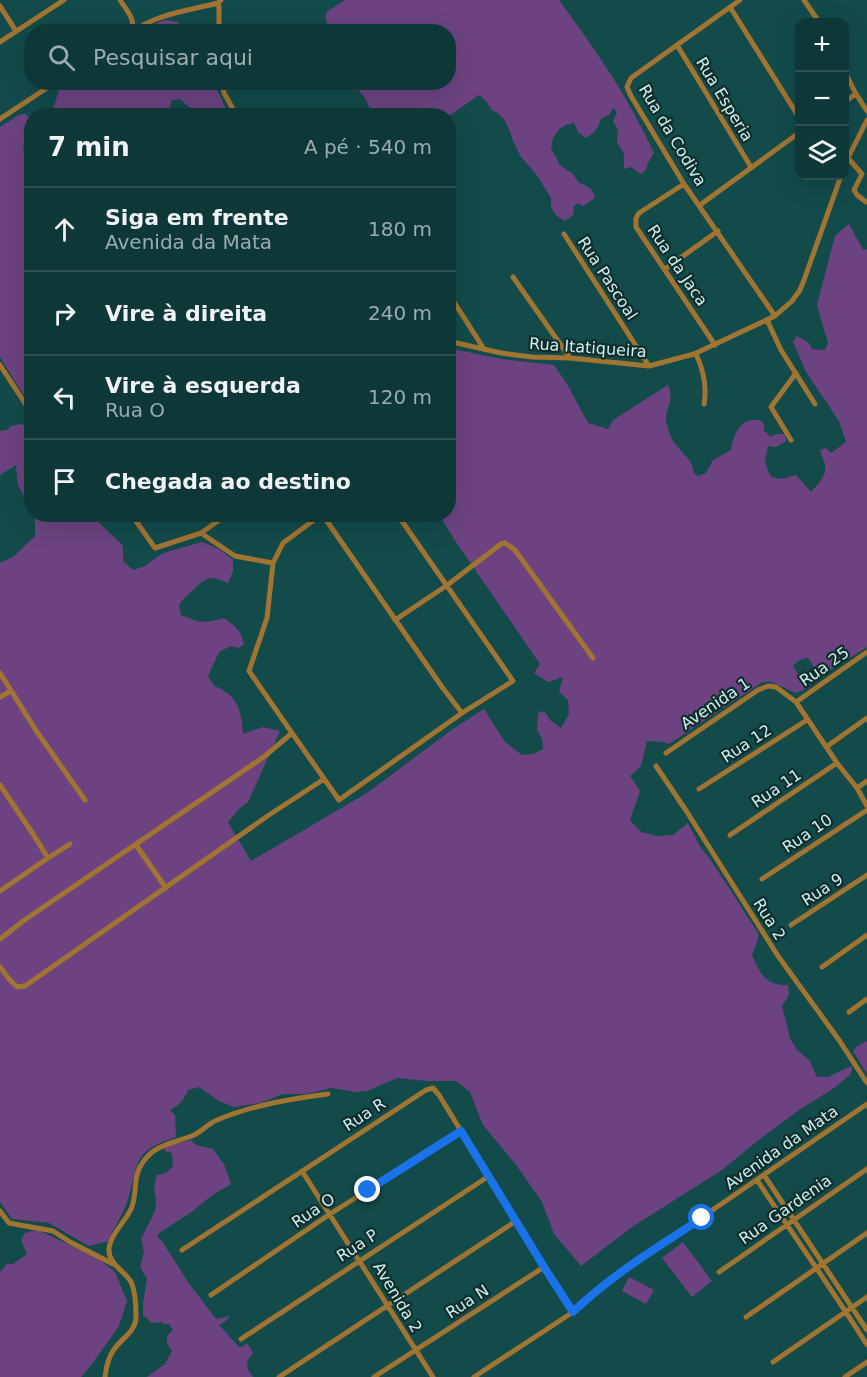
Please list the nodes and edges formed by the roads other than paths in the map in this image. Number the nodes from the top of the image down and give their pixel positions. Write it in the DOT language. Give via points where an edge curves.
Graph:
graph roads {
  1 [pos="64,0"];
  2 [pos="120,0"];
  3 [pos="740,0"];
  4 [pos="804,0"];
  5 [pos="220,2"];
  6 [pos="0,6"];
  7 [pos="730,7"];
  8 [pos="816,18"];
  9 [pos="132,19"];
  10 [pos="27,24"];
  11 [pos="134,24"];
  12 [pos="140,24"];
  13 [pos="144,24"];
  14 [pos="219,24"];
  15 [pos="24,26"];
  16 [pos="16,31"];
  17 [pos="0,42"];
  18 [pos="677,45"];
  19 [pos="845,72"];
  20 [pos="44,90"];
  21 [pos="223,90"];
  22 [pos="856,94"];
  23 [pos="849,99"];
  24 [pos="232,108"];
  25 [pos="795,111"];
  26 [pos="867,111"];
  27 [pos="0,119"];
  28 [pos="867,120"];
  29 [pos="795,136"];
  30 [pos="849,156"];
  31 [pos="849,159"];
  32 [pos="751,167"];
  33 [pos="865,174"];
  34 [pos="840,180"];
  35 [pos="684,183"];
  36 [pos="866,202"];
  37 [pos="700,205"];
  38 [pos="718,231"];
  39 [pos="564,234"];
  40 [pos="665,269"];
  41 [pos="513,276"];
  42 [pos="456,307"];
  43 [pos="775,316"];
  44 [pos="767,320"];
  45 [pos="456,343"];
  46 [pos="715,345"];
  47 [pos="484,349"];
  48 [pos="696,354"];
  49 [pos="570,358"];
  50 [pos="0,365"];
  51 [pos="649,366"];
  52 [pos="796,373"];
  53 [pos="24,402"];
  54 [pos="704,404"];
  55 [pos="815,404"];
  56 [pos="791,440"];
  57 [pos="137,522"];
  58 [pos="217,522"];
  59 [pos="311,522"];
  60 [pos="328,522"];
  61 [pos="403,522"];
  62 [pos="201,533"];
  63 [pos="273,563"];
  64 [pos="446,585"];
  65 [pos="395,620"];
  66 [pos="867,652"];
  67 [pos="593,658"];
  68 [pos="0,673"];
  69 [pos="11,691"];
  70 [pos="0,697"];
  71 [pos="796,702"];
  72 [pos="462,713"];
  73 [pos="867,718"];
  74 [pos="807,720"];
  75 [pos="292,733"];
  76 [pos="826,747"];
  77 [pos="666,753"];
  78 [pos="837,763"];
  79 [pos="656,766"];
  80 [pos="324,779"];
  81 [pos="867,781"];
  82 [pos="0,785"];
  83 [pos="857,788"];
  84 [pos="699,789"];
  85 [pos="85,800"];
  86 [pos="867,808"];
  87 [pos="730,835"];
  88 [pos="70,844"];
  89 [pos="136,845"];
  90 [pos="48,858"];
  91 [pos="867,875"];
  92 [pos="762,879"];
  93 [pos="166,888"];
  94 [pos="0,891"];
  95 [pos="791,925"];
  96 [pos="867,935"];
  97 [pos="0,939"];
  98 [pos="0,966"];
  99 [pos="822,967"];
  100 [pos="867,999"];
  101 [pos="849,1012"];
  102 [pos="867,1083"];
  103 [pos="328,1094"];
  104 [pos="867,1104"];
  105 [pos="461,1131"];
  106 [pos="867,1169"];
  107 [pos="302,1171"];
  108 [pos="764,1175"];
  109 [pos="489,1176"];
  110 [pos="757,1180"];
  111 [pos="0,1211"];
  112 [pos="330,1214"];
  113 [pos="794,1219"];
  114 [pos="516,1221"];
  115 [pos="786,1224"];
  116 [pos="867,1233"];
  117 [pos="182,1250"];
  118 [pos="360,1260"];
  119 [pos="823,1263"];
  120 [pos="115,1264"];
  121 [pos="544,1267"];
  122 [pos="817,1268"];
  123 [pos="719,1272"];
  124 [pos="211,1295"];
  125 [pos="867,1297"];
  126 [pos="387,1306"];
  127 [pos="853,1307"];
  128 [pos="573,1312"];
  129 [pos="846,1312"];
  130 [pos="746,1317"];
  131 [pos="867,1330"];
  132 [pos="241,1339"];
  133 [pos="867,1345"];
  134 [pos="415,1350"];
  135 [pos="773,1362"];
  136 [pos="867,1362"];
  137 [pos="105,1377"];
  138 [pos="279,1377"];
  139 [pos="374,1377"];
  140 [pos="433,1377"];
  141 [pos="474,1377"];
  142 [pos="845,1377"];
  1 -- 10 [label="street"];
  2 -- 9 [label="street"];
  3 -- 7 [label="street, Rua da Codiva"];
  4 -- 8 [label="street"];
  5 -- 13 [label="street"];
  5 -- 14 [label="street"];
  6 -- 16 [label="street"];
  7 -- 18 [label="street, Rua da Codiva"];
  7 -- 25 [label="street"];
  9 -- 11 [label="street"];
  9 -- 12 [label="street"];
  15 -- 16 [label="street"];
  16 -- 17 [label="street"];
  18 -- 32 [label="street, Rua Esperia"];
  18 -- 35 [label="street, Rua da Codiva" via="631,78 627,87"];
  19 -- 22 [label="street"];
  20 -- 27 [label="street"];
  21 -- 24 [label="street"];
  22 -- 23 [label="street"];
  22 -- 26 [label="street"];
  28 -- 30 [label="street"];
  29 -- 32 [label="street"];
  31 -- 33 [label="street"];
  32 -- 37 [label="street"];
  33 -- 36 [label="street" via="854,190"];
  34 -- 43 [label="street, Rua Itatiqueira" via="800,290"];
  35 -- 37 [label="street, Rua da Codiva"];
  35 -- 40 [label="street, Rua da Jaca" via="636,218 636,227"];
  37 -- 38 [label="street, Rua da Codiva"];
  38 -- 40 [label="street"];
  38 -- 43 [label="street, Rua da Codiva"];
  39 -- 51 [label="street, Rua Pascoal"];
  40 -- 46 [label="street, Rua da Jaca"];
  41 -- 49 [label="street"];
  42 -- 47 [label="street"];
  43 -- 44 [label="street, Rua Itatiqueira"];
  44 -- 46 [label="street, Rua Itatiqueira"];
  44 -- 52 [label="street"];
  45 -- 47 [label="street, Rua Itatiqueira"];
  46 -- 48 [label="street, Rua Itatiqueira"];
  47 -- 49 [label="street, Rua Itatiqueira"];
  48 -- 51 [label="street, Rua Itatiqueira"];
  48 -- 54 [label="street" via="704,380"];
  49 -- 51 [label="street, Rua Itatiqueira"];
  50 -- 53 [label="street"];
  52 -- 55 [label="street"];
  52 -- 56 [label="street" via="771,407"];
  57 -- 62 [label="street" via="155,548"];
  58 -- 62 [label="street"];
  59 -- 63 [label="street" via="283,543"];
  60 -- 65 [label="street"];
  61 -- 64 [label="street"];
  62 -- 63 [label="street" via="235,556"];
  63 -- 75 [label="street" via="267,618 249,671"];
  64 -- 65 [label="street"];
  64 -- 67 [label="street" via="505,543 520,557"];
  64 -- 72 [label="street" via="513,681"];
  65 -- 72 [label="street"];
  66 -- 71 [label="street, Rua 25"];
  68 -- 69 [label="street"];
  69 -- 70 [label="street"];
  69 -- 85 [label="street"];
  71 -- 74 [label="street, Avenida 1"];
  71 -- 77 [label="street, Avenida 1" via="776,687 768,686"];
  72 -- 80 [label="street" via="339,800"];
  73 -- 76 [label="street"];
  74 -- 76 [label="street, Avenida 1"];
  74 -- 84 [label="street, Rua 12"];
  75 -- 80 [label="street"];
  75 -- 89 [label="street"];
  76 -- 78 [label="street, Avenida 1"];
  78 -- 83 [label="street, Avenida 1"];
  78 -- 87 [label="street, Rua 11"];
  79 -- 102 [label="street, Rua 2" via="778,957"];
  80 -- 93 [label="street"];
  81 -- 83 [label="street"];
  82 -- 90 [label="street"];
  83 -- 86 [label="street, Avenida 1"];
  86 -- 92 [label="street, Rua 10"];
  88 -- 90 [label="street"];
  89 -- 93 [label="street"];
  89 -- 97 [label="street"];
  90 -- 94 [label="street"];
  91 -- 95 [label="street, Rua 9"];
  93 -- 98 [label="street" via="25,986 17,987"];
  96 -- 99 [label="street"];
  100 -- 101 [label="street"];
  103 -- 120 [label="street" via="245,1110 156,1148 138,1170 133,1205 111,1242 110,1256"];
  104 -- 108 [label="street, Avenida da Mata"];
  105 -- 107 [label="street, Rua R" via="433,1088"];
  105 -- 109 [label="street"];
  105 -- 112 [label="street, Rua O"];
  106 -- 113 [label="street, Rua Gardenia"];
  107 -- 112 [label="street, Avenida 2"];
  107 -- 117 [label="street"];
  108 -- 110 [label="street, Avenida da Mata"];
  108 -- 113 [label="street"];
  109 -- 114 [label="street"];
  109 -- 118 [label="street, Rua P"];
  110 -- 115 [label="street"];
  110 -- 128 [label="street, Avenida da Mata" via="609,1281"];
  111 -- 120 [label="street" via="9,1223 52,1231"];
  112 -- 118 [label="street, Avenida 2"];
  112 -- 124 [label="street, Rua O"];
  113 -- 115 [label="street, Rua Gardenia"];
  113 -- 119 [label="street"];
  114 -- 121 [label="street"];
  114 -- 126 [label="street"];
  115 -- 122 [label="street"];
  115 -- 123 [label="street, Rua Gardenia"];
  116 -- 119 [label="street"];
  118 -- 126 [label="street, Avenida 2"];
  118 -- 132 [label="street, Rua P"];
  119 -- 122 [label="street"];
  119 -- 127 [label="street"];
  120 -- 137 [label="street" via="132,1284 136,1319 132,1330 111,1354"];
  121 -- 128 [label="street"];
  121 -- 134 [label="street, Rua N"];
  122 -- 129 [label="street"];
  122 -- 130 [label="street"];
  125 -- 127 [label="street"];
  126 -- 134 [label="street, Avenida 2"];
  126 -- 138 [label="street"];
  127 -- 129 [label="street"];
  127 -- 131 [label="street"];
  128 -- 141 [label="street, Avenida da Mata"];
  129 -- 133 [label="street"];
  129 -- 135 [label="street"];
  134 -- 139 [label="street, Rua N"];
  134 -- 140 [label="street, Avenida 2"];
  136 -- 142 [label="street"];
}
